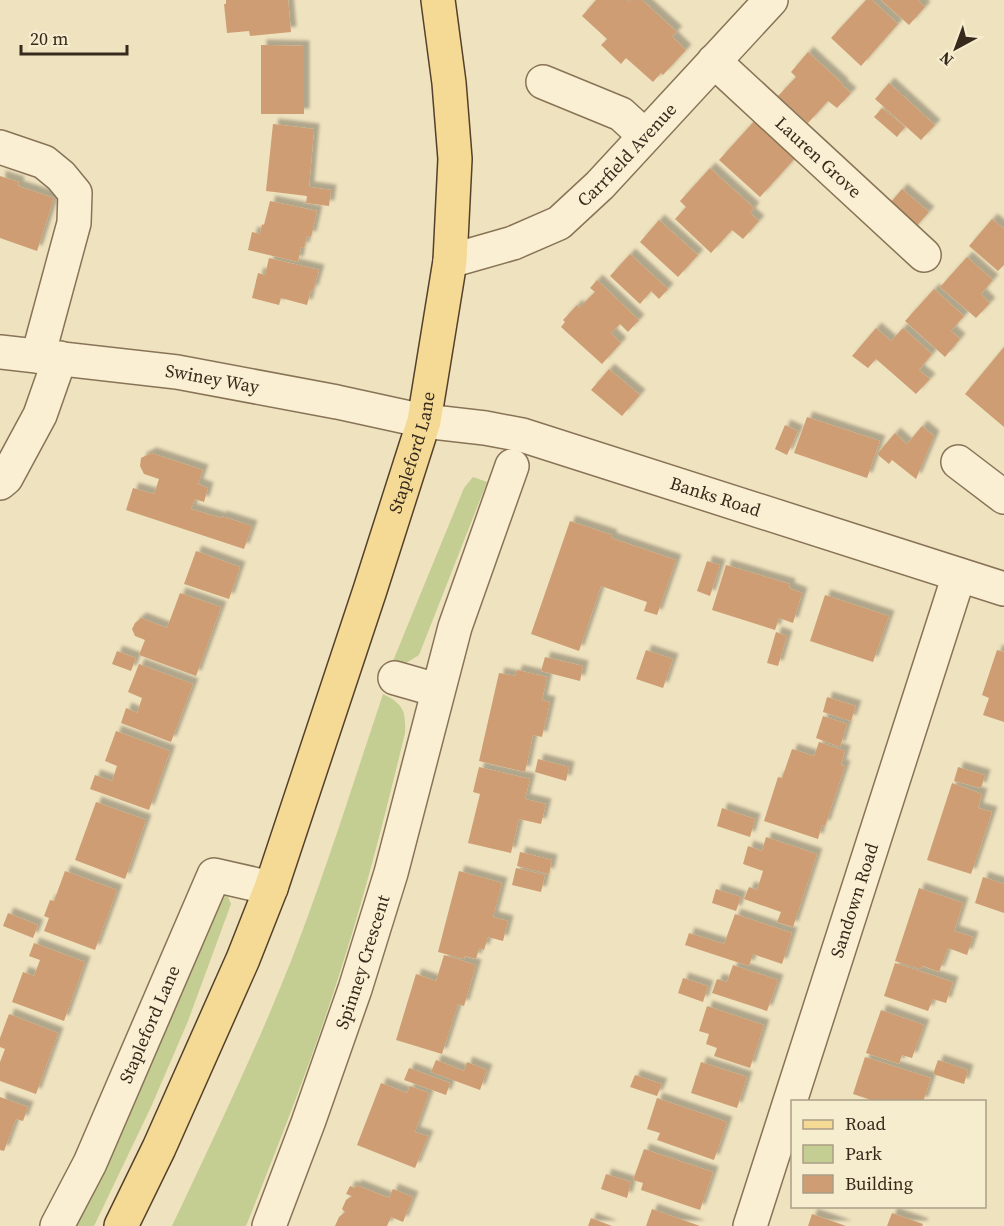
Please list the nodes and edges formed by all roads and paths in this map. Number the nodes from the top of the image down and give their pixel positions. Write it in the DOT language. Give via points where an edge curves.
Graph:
graph roads {
  1 [pos="438,0"];
  2 [pos="771,0"];
  3 [pos="714,61"];
  4 [pos="543,82"];
  5 [pos="645,136"];
  6 [pos="0,147"];
  7 [pos="924,255"];
  8 [pos="450,261"];
  9 [pos="0,352"];
  10 [pos="49,357"];
  11 [pos="424,421"];
  12 [pos="958,462"];
  13 [pos="512,466"];
  14 [pos="0,483"];
  15 [pos="1004,497"];
  16 [pos="959,575"];
  17 [pos="1004,589"];
  18 [pos="395,678"];
  19 [pos="437,690"];
  20 [pos="271,888"];
  21 [pos="57,1226"];
  22 [pos="121,1226"];
  23 [pos="269,1226"];
  24 [pos="750,1226"];
  1 -- 8 [label="main road, Stapleford Lane" via="455,159"];
  2 -- 3 [label="street, Carrfield Avenue"];
  3 -- 5 [label="street, Carrfield Avenue"];
  3 -- 7 [label="street, Lauren Grove"];
  4 -- 5 [label="street" via="621,114"];
  5 -- 8 [label="street, Carrfield Avenue" via="560,223 513,243"];
  6 -- 10 [label="street" via="44,162 75,193 74,223"];
  8 -- 11 [label="main road, Stapleford Lane"];
  9 -- 10 [label="street, Swiney Way"];
  10 -- 11 [label="street, Swiney Way" via="177,372"];
  10 -- 14 [label="street" via="40,414"];
  11 -- 16 [label="street, Banks Road" via="522,435"];
  11 -- 20 [label="main road, Stapleford Lane"];
  12 -- 15 [label="street"];
  13 -- 19 [label="street, Spinney Crescent" via="454,627"];
  16 -- 17 [label="street, Banks Road"];
  16 -- 24 [label="street, Sandown Road"];
  18 -- 19 [label="street"];
  19 -- 23 [label="street, Spinney Crescent" via="391,873 355,989"];
  20 -- 21 [label="street, Stapleford Lane" via="214,876 90,1163"];
  20 -- 22 [label="main road, Stapleford Lane" via="243,959"];
}
